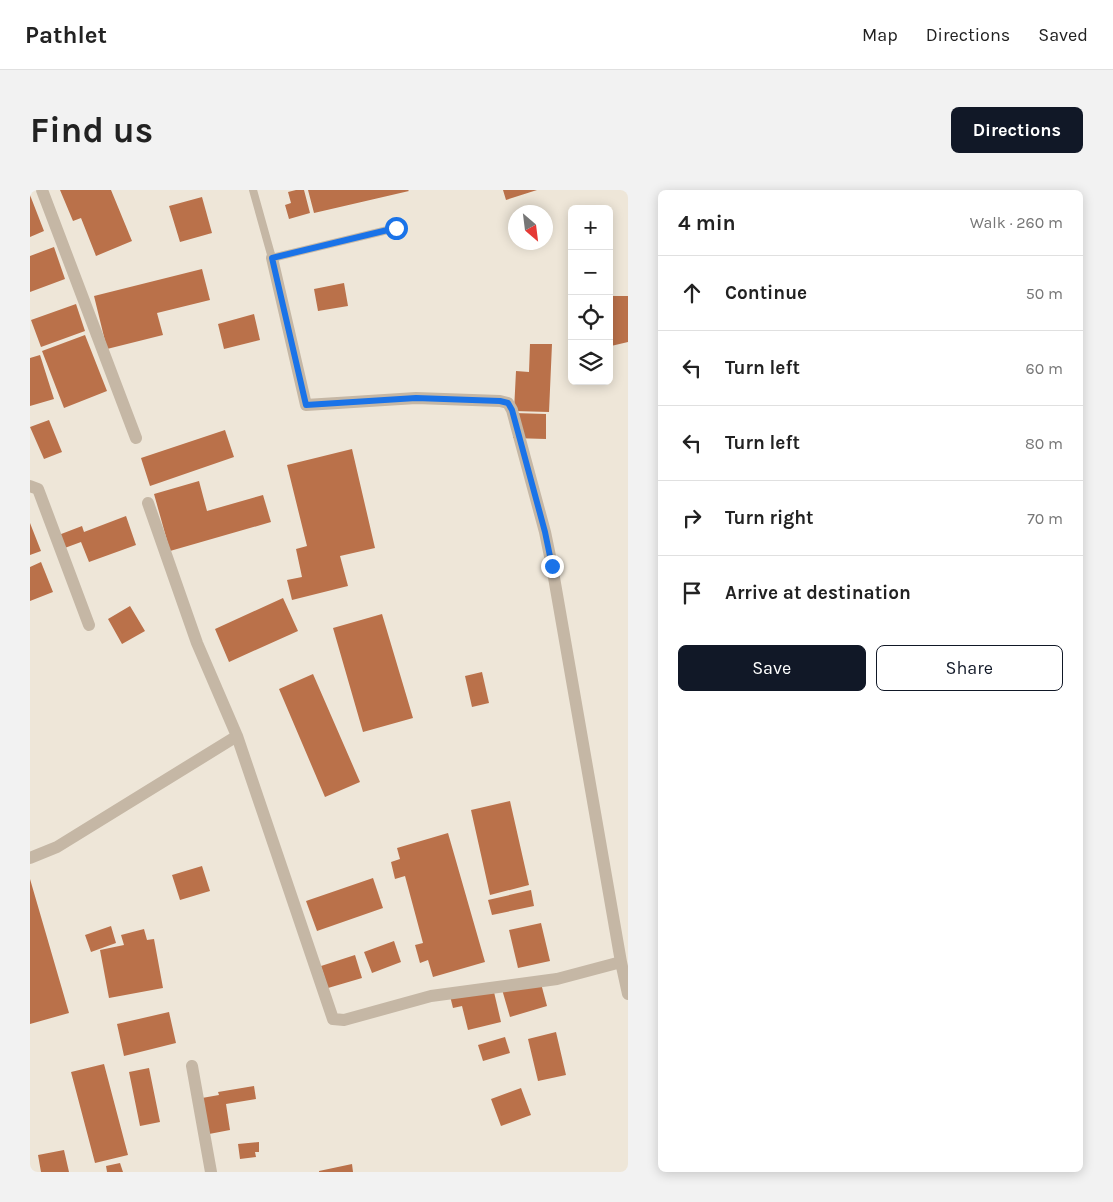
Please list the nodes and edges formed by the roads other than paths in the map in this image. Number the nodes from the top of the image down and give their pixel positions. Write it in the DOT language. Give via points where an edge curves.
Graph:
graph roads {
  1 [pos="42,190"];
  2 [pos="253,190"];
  3 [pos="396,228"];
  4 [pos="272,258"];
  5 [pos="136,438"];
  6 [pos="30,486"];
  7 [pos="148,503"];
  8 [pos="89,625"];
  9 [pos="237,736"];
  10 [pos="30,858"];
  11 [pos="621,962"];
  12 [pos="628,994"];
  13 [pos="192,1066"];
  14 [pos="211,1172"];
  1 -- 5 [label="street"];
  2 -- 4 [label="lane"];
  3 -- 4 [label="lane"];
  4 -- 11 [label="street" via="306,405 416,398 500,401 508,403 512,410 545,532"];
  6 -- 8 [label="street" via="38,489"];
  7 -- 9 [label="street" via="197,643"];
  9 -- 10 [label="street" via="57,847"];
  9 -- 11 [label="street" via="333,1019 344,1020 431,996 557,979"];
  11 -- 12 [label="street"];
  13 -- 14 [label="street"];
}
